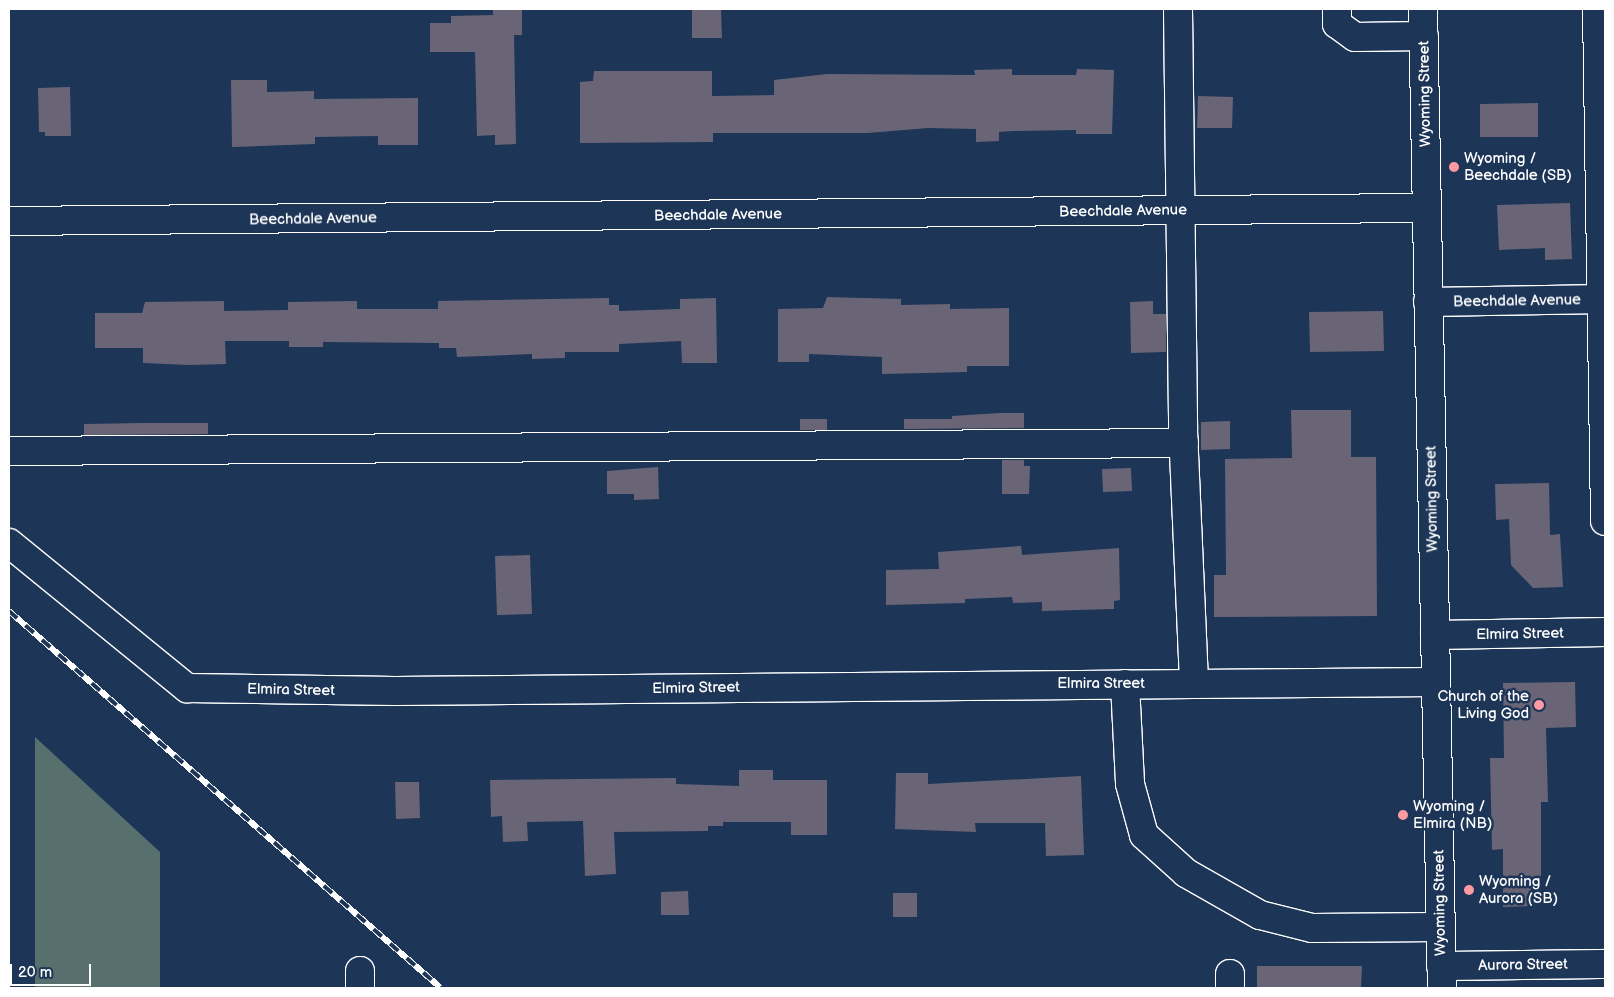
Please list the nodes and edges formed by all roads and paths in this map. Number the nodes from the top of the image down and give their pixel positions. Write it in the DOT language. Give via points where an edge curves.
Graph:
graph roads {
  1 [pos="1178,9"];
  2 [pos="1337,9"];
  3 [pos="1423,9"];
  4 [pos="1597,9"];
  5 [pos="1424,36"];
  6 [pos="1427,208"];
  7 [pos="1183,210"];
  8 [pos="9,222"];
  9 [pos="1603,299"];
  10 [pos="1428,302"];
  11 [pos="1184,442"];
  12 [pos="9,451"];
  13 [pos="1605,521"];
  14 [pos="9,543"];
  15 [pos="1605,632"];
  16 [pos="1435,636"];
  17 [pos="1436,682"];
  18 [pos="1125,684"];
  19 [pos="1194,684"];
  20 [pos="1440,927"];
  21 [pos="1605,964"];
  22 [pos="1441,977"];
  1 -- 7 [label="street"];
  2 -- 5 [label="street" via="1338,24 1355,37"];
  3 -- 5 [label="street, Wyoming Street"];
  4 -- 9 [label="street"];
  5 -- 6 [label="street, Wyoming Street"];
  6 -- 7 [label="street, Beechdale Avenue"];
  6 -- 10 [label="street, Wyoming Street"];
  7 -- 8 [label="street, Beechdale Avenue"];
  7 -- 11 [label="street"];
  9 -- 10 [label="street, Beechdale Avenue"];
  9 -- 13 [label="street"];
  10 -- 16 [label="street, Wyoming Street"];
  11 -- 12 [label="street"];
  11 -- 19 [label="street"];
  14 -- 18 [label="street, Elmira Street" via="186,688 395,691"];
  15 -- 16 [label="street, Elmira Street"];
  16 -- 17 [label="street, Wyoming Street"];
  17 -- 19 [label="street, Elmira Street"];
  17 -- 20 [label="street, Wyoming Street"];
  18 -- 19 [label="street, Elmira Street"];
  18 -- 20 [label="street" via="1130,784 1144,835 1186,873 1260,915 1312,928"];
  20 -- 22 [label="street, Wyoming Street"];
  21 -- 22 [label="street, Aurora Street"];
}
